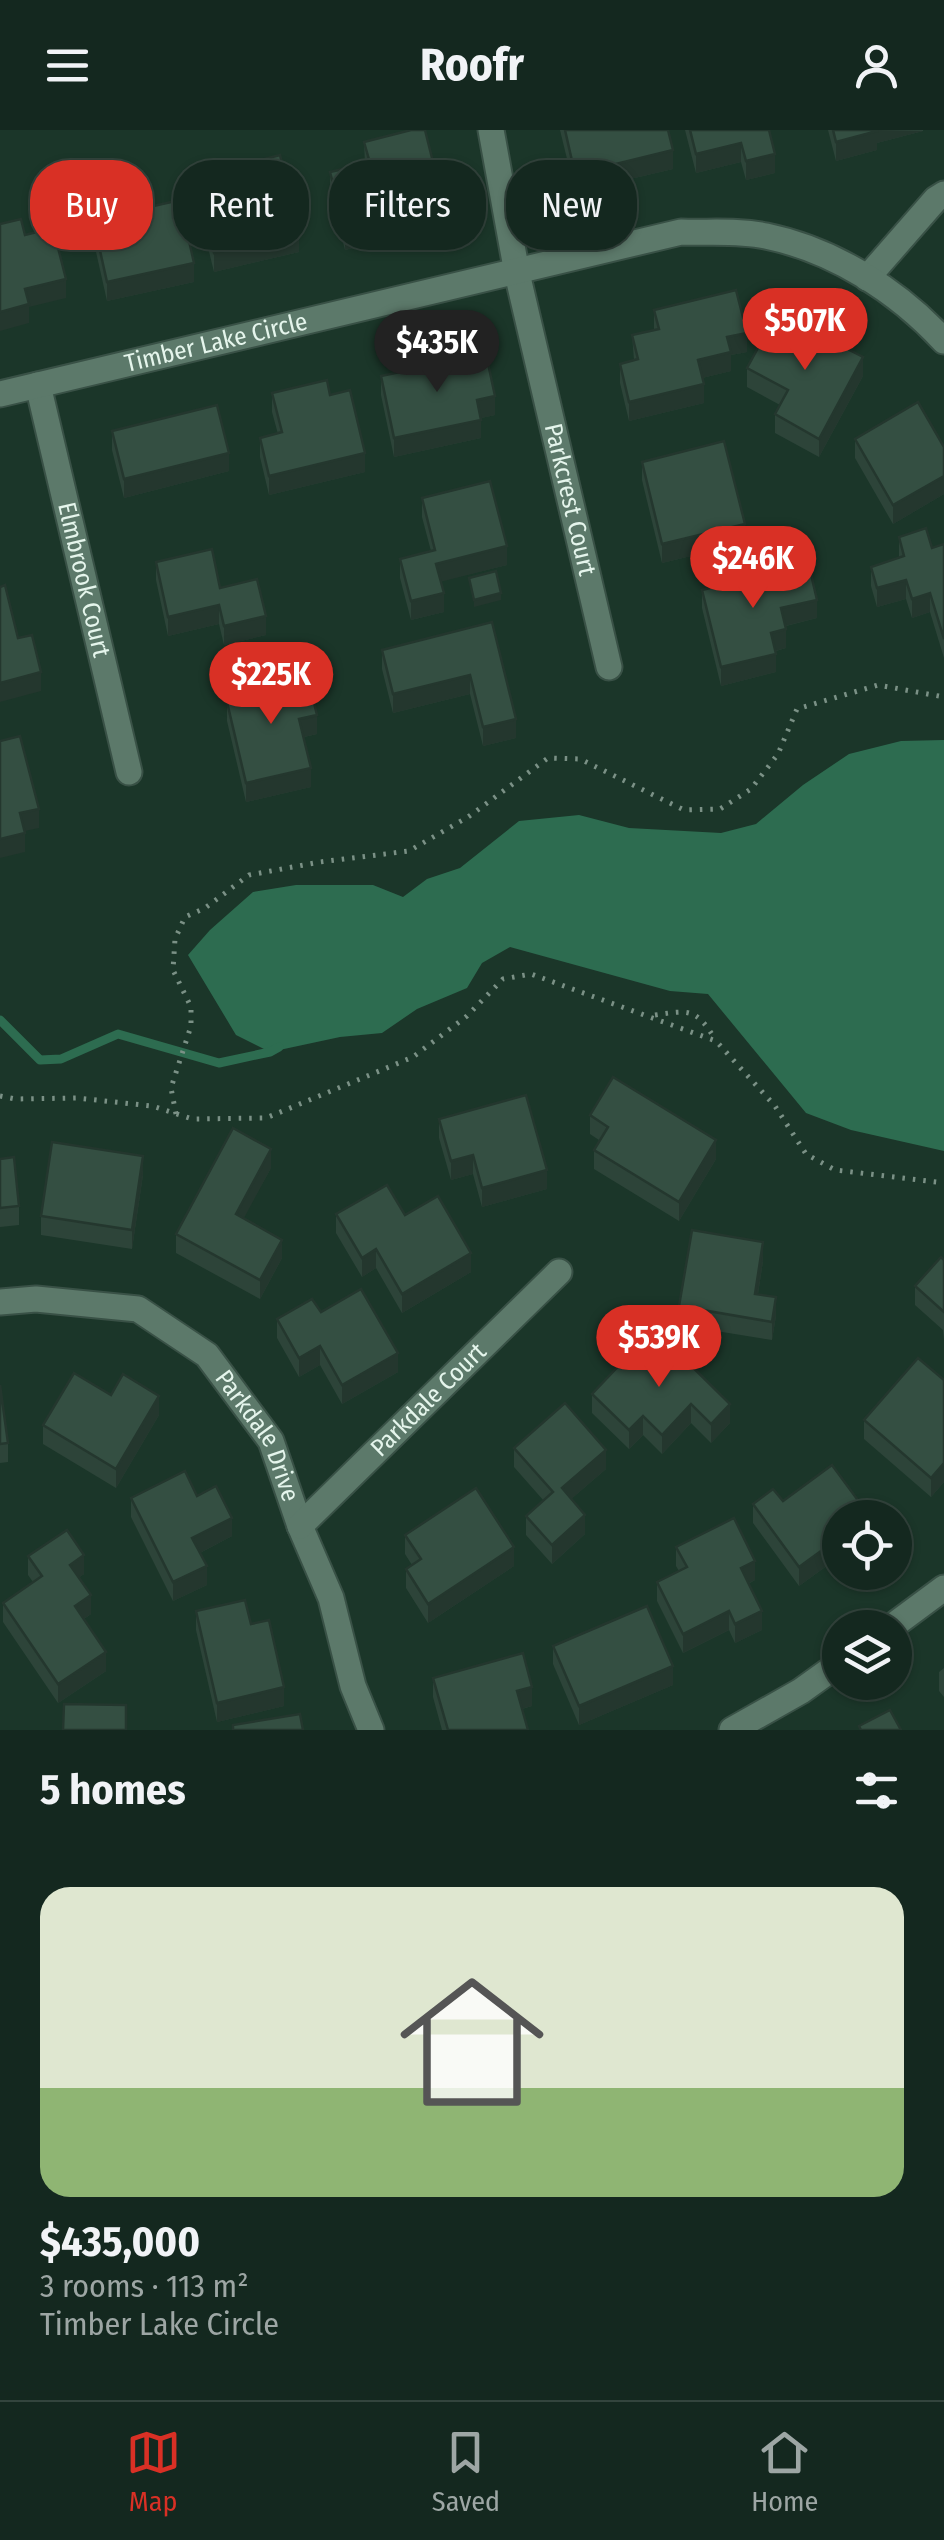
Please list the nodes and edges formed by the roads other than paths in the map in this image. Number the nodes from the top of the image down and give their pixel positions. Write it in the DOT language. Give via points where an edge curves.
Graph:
graph roads {
  1 [pos="490,130"];
  2 [pos="944,194"];
  3 [pos="517,273"];
  4 [pos="867,278"];
  5 [pos="944,341"];
  6 [pos="38,386"];
  7 [pos="0,394"];
  8 [pos="609,667"];
  9 [pos="129,772"];
  10 [pos="559,1272"];
  11 [pos="0,1302"];
  12 [pos="300,1526"];
  13 [pos="944,1588"];
  14 [pos="912,1612"];
  15 [pos="822,1676"];
  16 [pos="371,1730"];
  17 [pos="732,1730"];
  1 -- 3 [label="street, Parkcrest Court"];
  2 -- 4 [label="street"];
  3 -- 4 [label="street, Timber Lake Circle" via="681,232 762,235 804,246"];
  3 -- 6 [label="street, Timber Lake Circle"];
  3 -- 8 [label="street, Parkcrest Court"];
  4 -- 5 [label="street, Timber Lake Circle"];
  6 -- 7 [label="street, Timber Lake Circle"];
  6 -- 9 [label="street, Elmbrook Court"];
  10 -- 12 [label="street, Parkdale Court"];
  11 -- 12 [label="street, Parkdale Drive" via="36,1299 138,1310 207,1354 271,1441"];
  12 -- 16 [label="street, Parkdale Drive" via="331,1598"];
  13 -- 14 [label="street"];
  15 -- 17 [label="street"];
}
